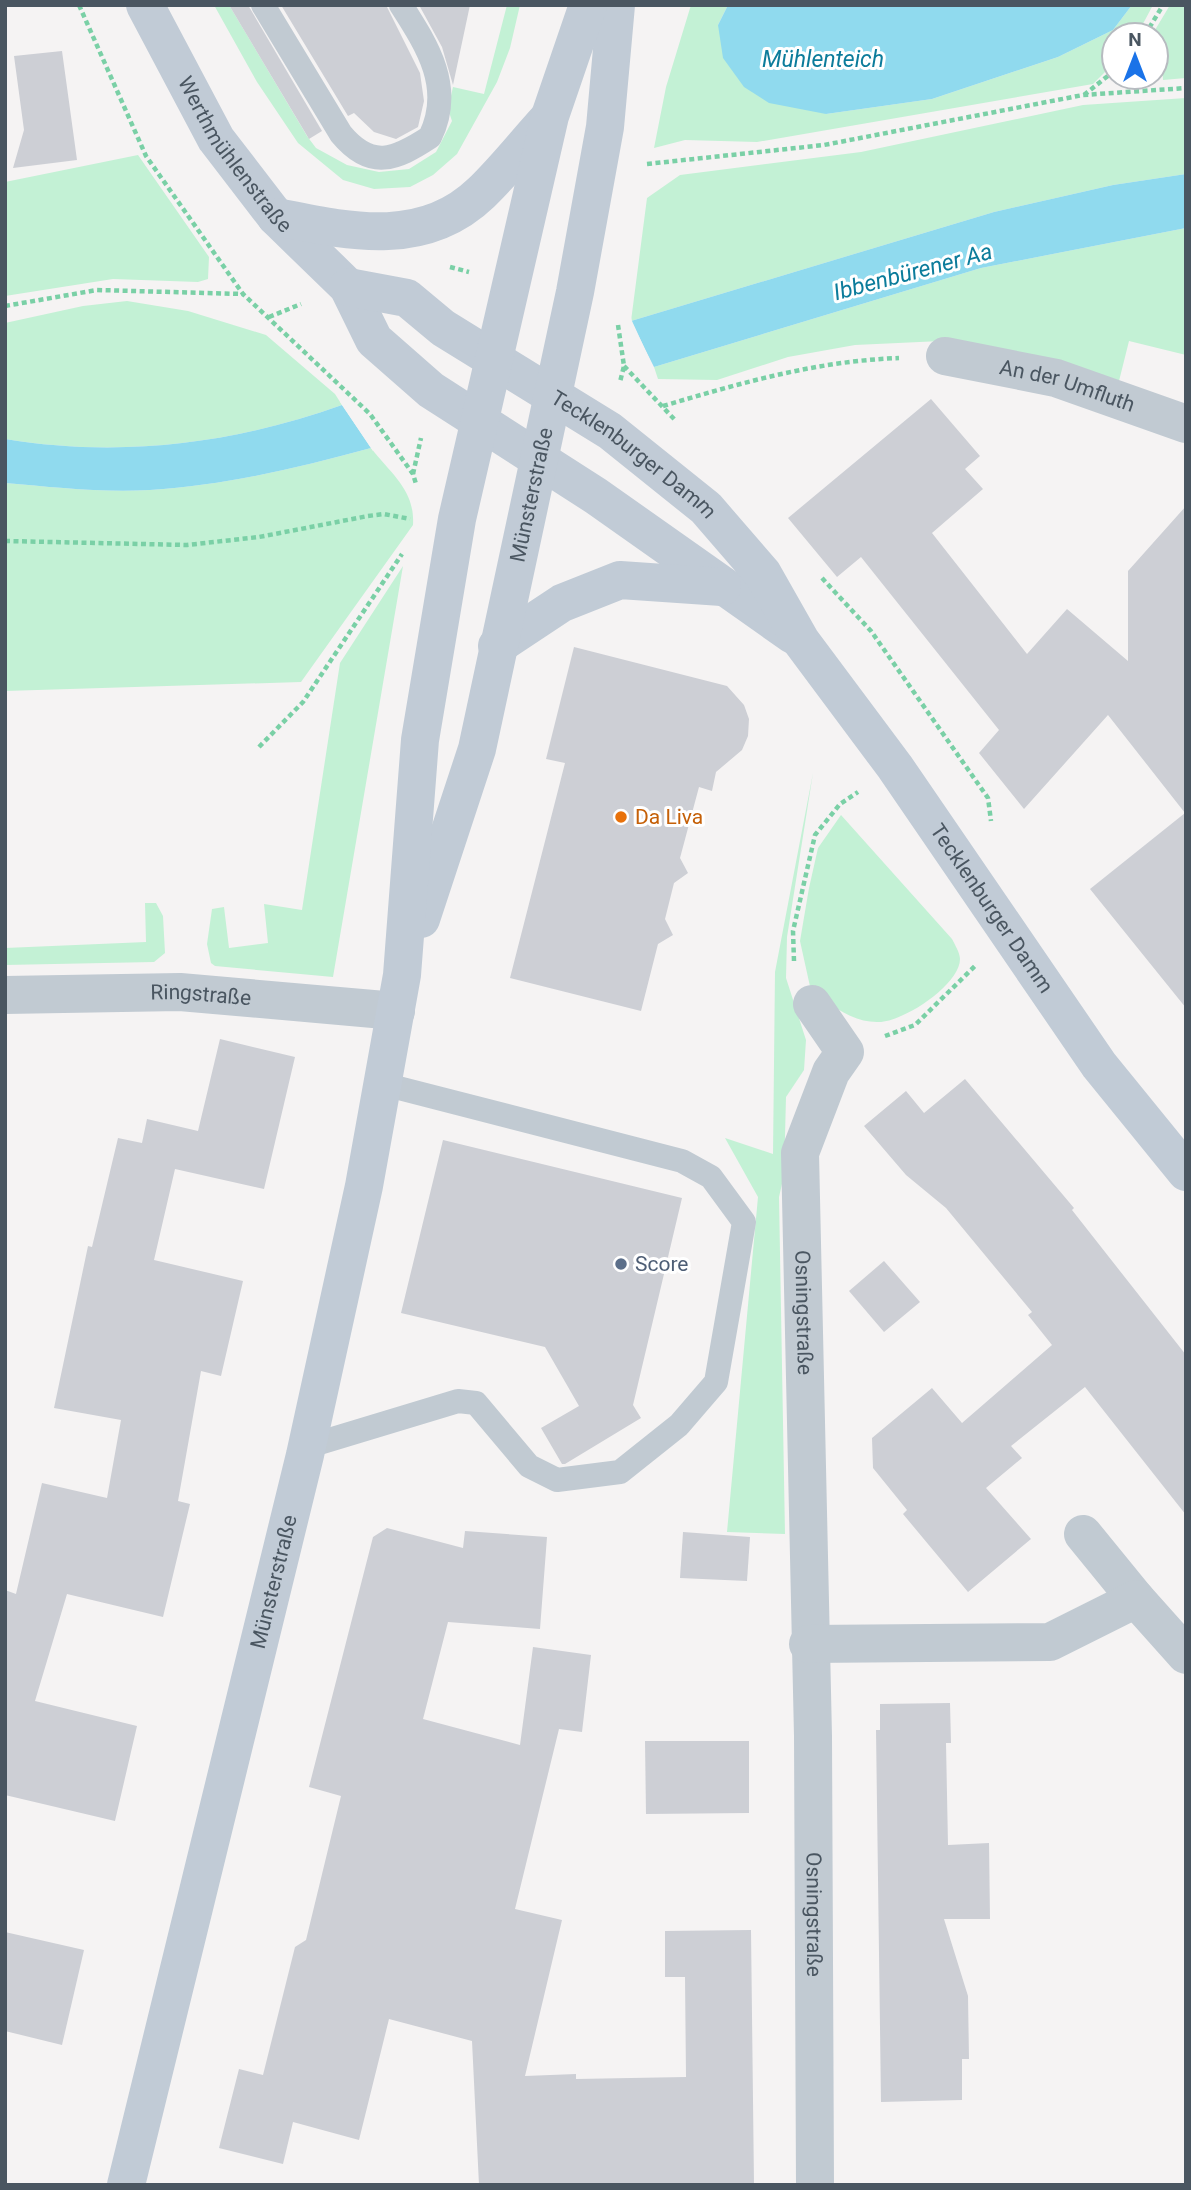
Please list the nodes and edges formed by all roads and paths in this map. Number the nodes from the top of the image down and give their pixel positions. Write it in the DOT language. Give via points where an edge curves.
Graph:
graph roads {
  1 [pos="79,5"];
  2 [pos="145,5"];
  3 [pos="263,5"];
  4 [pos="588,5"];
  5 [pos="616,5"];
  6 [pos="1163,5"];
  7 [pos="406,13"];
  8 [pos="1153,21"];
  9 [pos="1100,82"];
  10 [pos="1186,88"];
  11 [pos="1083,95"];
  12 [pos="550,116"];
  13 [pos="642,165"];
  14 [pos="276,217"];
  15 [pos="348,287"];
  16 [pos="243,293"];
  17 [pos="5,306"];
  18 [pos="618,322"];
  19 [pos="945,356"];
  20 [pos="493,358"];
  21 [pos="552,396"];
  22 [pos="479,420"];
  23 [pos="1186,424"];
  24 [pos="539,459"];
  25 [pos="413,474"];
  26 [pos="418,521"];
  27 [pos="5,541"];
  28 [pos="407,548"];
  29 [pos="722,587"];
  30 [pos="801,641"];
  31 [pos="497,646"];
  32 [pos="259,747"];
  33 [pos="895,766"];
  34 [pos="1008,935"];
  35 [pos="399,993"];
  36 [pos="5,995"];
  37 [pos="812,1003"];
  38 [pos="845,1052"];
  39 [pos="383,1084"];
  40 [pos="1186,1172"];
  41 [pos="306,1447"];
  42 [pos="1083,1534"];
  43 [pos="1136,1599"];
  44 [pos="808,1644"];
  45 [pos="1186,1655"];
  46 [pos="126,2185"];
  47 [pos="815,2185"];
  1 -- 16 [label="path" via="146,156"];
  2 -- 14 [label="main road, Werthmühlenstraße" via="216,139"];
  3 -- 7 [label="lane" via="341,134 354,149 378,158 396,156 430,137 441,107 437,69"];
  4 -- 12 [label="main road, Münsterstraße"];
  5 -- 21 [label="main road, Münsterstraße" via="605,127"];
  6 -- 8 [label="path"];
  9 -- 11 [label="path"];
  10 -- 11 [label="path"];
  11 -- 13 [label="path" via="824,145"];
  12 -- 14 [label="main road" via="480,194 455,213 425,226 398,233 353,233"];
  12 -- 20 [label="main road, Münsterstraße"];
  14 -- 15 [label="main road, Werthmühlenstraße"];
  15 -- 20 [label="main road" via="407,298 443,328"];
  15 -- 22 [label="main road, Werthmühlenstraße" via="374,340 431,390"];
  16 -- 17 [label="path" via="97,290"];
  16 -- 25 [label="path" via="370,414"];
  18 -- 19 [label="path" via="624,366 663,406 800,368"];
  19 -- 23 [label="street, An der Umfluth" via="1056,379"];
  20 -- 21 [label="main road, Tecklenburger Damm"];
  20 -- 22 [label="main road, Münsterstraße"];
  21 -- 24 [label="main road, Münsterstraße"];
  21 -- 30 [label="main road, Tecklenburger Damm" via="610,431 706,508 763,574"];
  22 -- 24 [label="main road, Werthmühlenstraße"];
  22 -- 35 [label="main road, Münsterstraße" via="457,519 420,740"];
  24 -- 29 [label="main road, Tecklenburger Damm"];
  24 -- 31 [label="main road, Münsterstraße"];
  26 -- 27 [label="path" via="384,514 187,545"];
  28 -- 32 [label="path" via="303,702"];
  29 -- 30 [label="main road, Tecklenburger Damm"];
  29 -- 31 [label="main road" via="620,580 562,603"];
  30 -- 33 [label="main road, Tecklenburger Damm"];
  31 -- 35 [label="main road, Münsterstraße" via="477,748"];
  33 -- 34 [label="main road, Tecklenburger Damm"];
  33 -- 37 [label="path" via="839,804 815,835 793,931 799,984"];
  34 -- 38 [label="path" via="915,1025"];
  34 -- 40 [label="main road, Tecklenburger Damm" via="1099,1065"];
  35 -- 36 [label="street, Ringstraße"];
  35 -- 39 [label="main road, Münsterstraße"];
  37 -- 38 [label="street"];
  38 -- 44 [label="street, Osningstraße" via="831,1072 800,1153"];
  39 -- 41 [label="main road, Münsterstraße"];
  39 -- 41 [label="lane" via="681,1161 711,1177 744,1222 716,1382 679,1425 620,1472 600,1476 557,1480 529,1466 476,1403 458,1401"];
  41 -- 46 [label="main road, Münsterstraße"];
  42 -- 43 [label="street"];
  43 -- 44 [label="street" via="1050,1642"];
  43 -- 45 [label="street"];
  44 -- 47 [label="street, Osningstraße" via="813,1736"];
}
